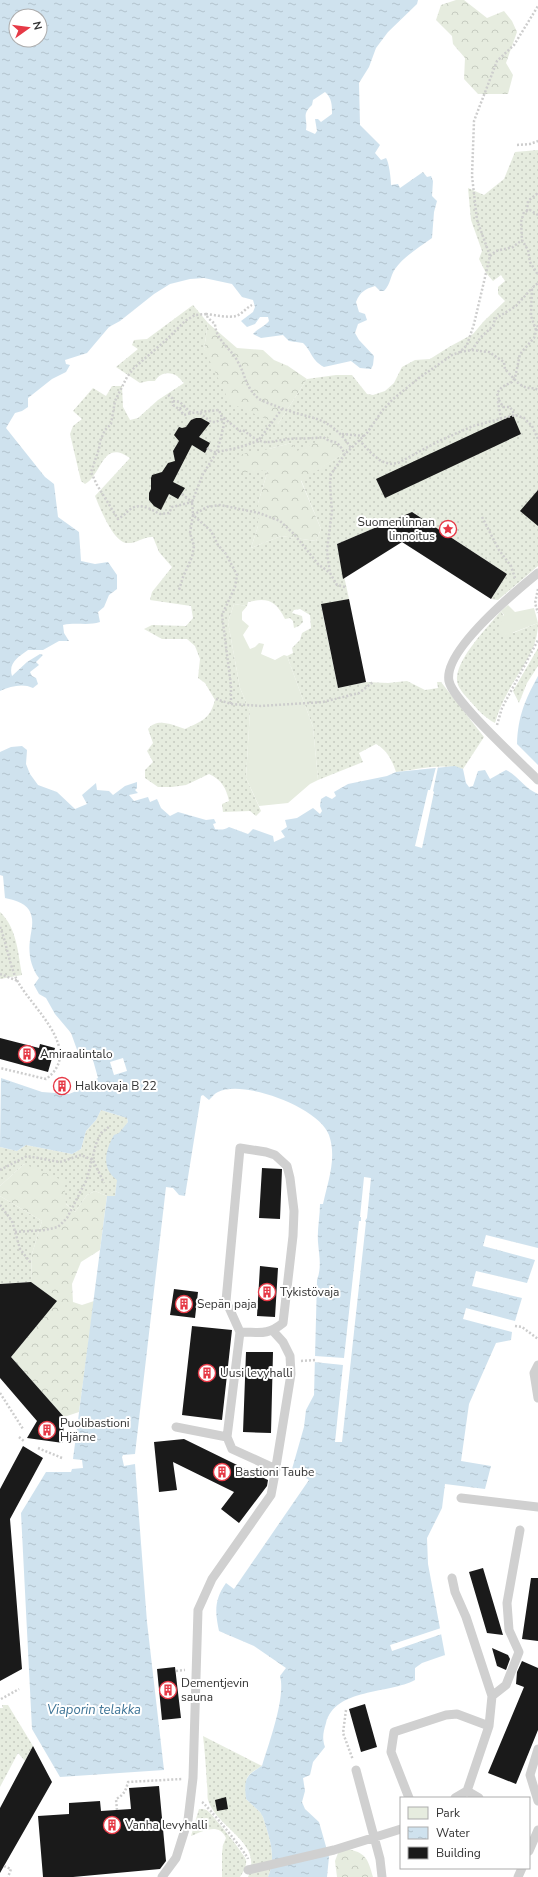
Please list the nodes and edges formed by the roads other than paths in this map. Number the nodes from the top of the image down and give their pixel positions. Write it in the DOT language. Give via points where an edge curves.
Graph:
graph roads {
  1 [pos="538,573"];
  2 [pos="538,780"];
  3 [pos="273,1331"];
  4 [pos="240,1332"];
  5 [pos="538,1365"];
  6 [pos="538,1398"];
  7 [pos="176,1427"];
  8 [pos="227,1437"];
  9 [pos="276,1469"];
  10 [pos="461,1498"];
  11 [pos="538,1507"];
  12 [pos="520,1530"];
  13 [pos="452,1578"];
  14 [pos="492,1696"];
  15 [pos="489,1726"];
  16 [pos="538,1749"];
  17 [pos="356,1770"];
  18 [pos="467,1791"];
  19 [pos="409,1797"];
  20 [pos="457,1797"];
  21 [pos="477,1797"];
  22 [pos="538,1801"];
  23 [pos="400,1829"];
  24 [pos="538,1830"];
  25 [pos="374,1839"];
  26 [pos="530,1849"];
  27 [pos="248,1870"];
  28 [pos="162,1877"];
  29 [pos="382,1877"];
  1 -- 2 [label="lane" via="502,603 467,641 449,672 449,681 461,701"];
  3 -- 4 [label="lane"];
  3 -- 4 [label="lane" via="283,1323 294,1236 290,1178 287,1166 275,1155 240,1148 226,1301"];
  3 -- 9 [label="lane" via="283,1342 290,1356 291,1374"];
  4 -- 8 [label="lane"];
  5 -- 6 [label="lane" via="534,1373"];
  7 -- 8 [label="lane"];
  8 -- 9 [label="lane" via="232,1449"];
  9 -- 28 [label="lane" via="271,1495 212,1579 198,1610 191,1799 188,1820 176,1858"];
  10 -- 11 [label="lane"];
  12 -- 14 [label="lane" via="507,1603 510,1630 519,1652 506,1685"];
  13 -- 14 [label="lane"];
  14 -- 15 [label="lane"];
  15 -- 18 [label="lane"];
  15 -- 19 [label="lane" via="457,1714 446,1715 394,1732 391,1752"];
  16 -- 22 [label="lane" via="530,1775"];
  17 -- 25 [label="lane"];
  18 -- 20 [label="lane"];
  18 -- 21 [label="lane"];
  23 -- 25 [label="lane"];
  24 -- 26 [label="lane"];
  25 -- 27 [label="lane"];
  25 -- 29 [label="lane"];
}
